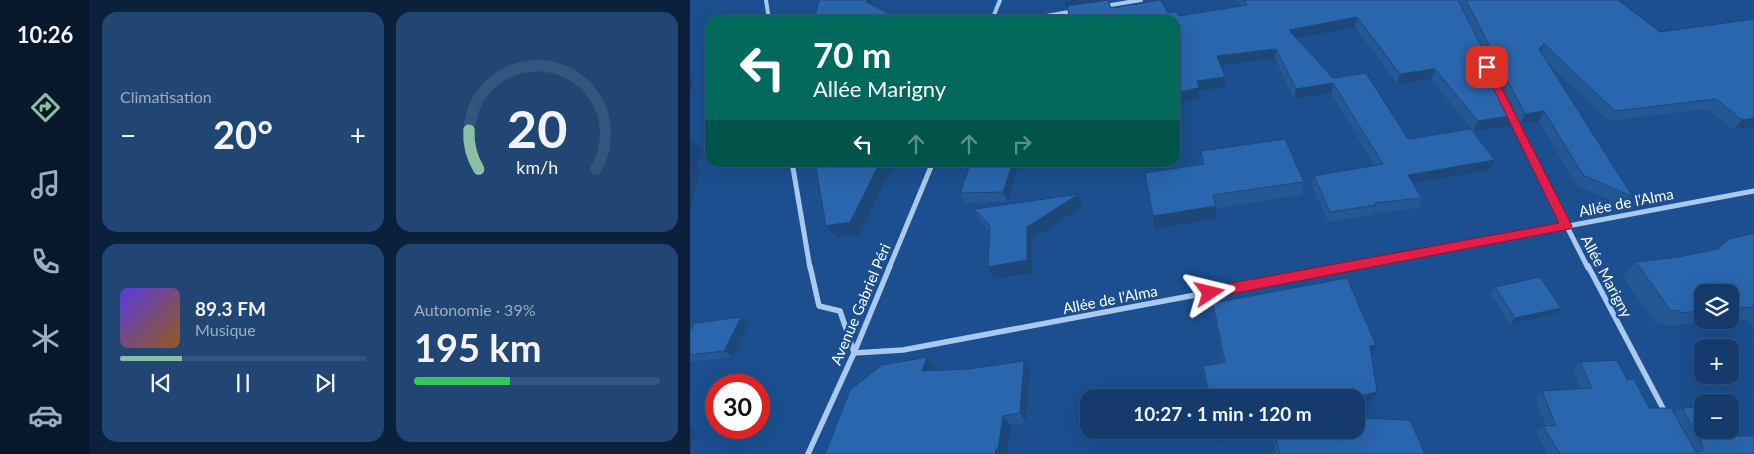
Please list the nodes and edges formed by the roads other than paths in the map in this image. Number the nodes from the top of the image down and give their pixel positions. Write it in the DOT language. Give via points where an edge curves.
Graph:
graph roads {
  1 [pos="766,0"];
  2 [pos="1000,0"];
  3 [pos="1141,0"];
  4 [pos="1102,7"];
  5 [pos="1083,10"];
  6 [pos="768,15"];
  7 [pos="994,15"];
  8 [pos="1054,15"];
  9 [pos="1506,105"];
  10 [pos="793,167"];
  11 [pos="931,167"];
  12 [pos="1754,191"];
  13 [pos="1566,226"];
  14 [pos="854,353"];
  15 [pos="1668,419"];
  16 [pos="808,454"];
  1 -- 6 [label="street"];
  2 -- 7 [label="street"];
  3 -- 4 [label="street"];
  5 -- 8 [label="street"];
  9 -- 13 [label="street, Allée Marigny"];
  10 -- 14 [label="street" via="819,306 840,311"];
  11 -- 14 [label="street, Avenue Gabriel Péri"];
  12 -- 13 [label="street, Allée de l'Alma"];
  13 -- 14 [label="street, Allée de l'Alma" via="903,350"];
  13 -- 15 [label="street, Allée Marigny"];
  14 -- 16 [label="street, Avenue Gabriel Péri"];
}
